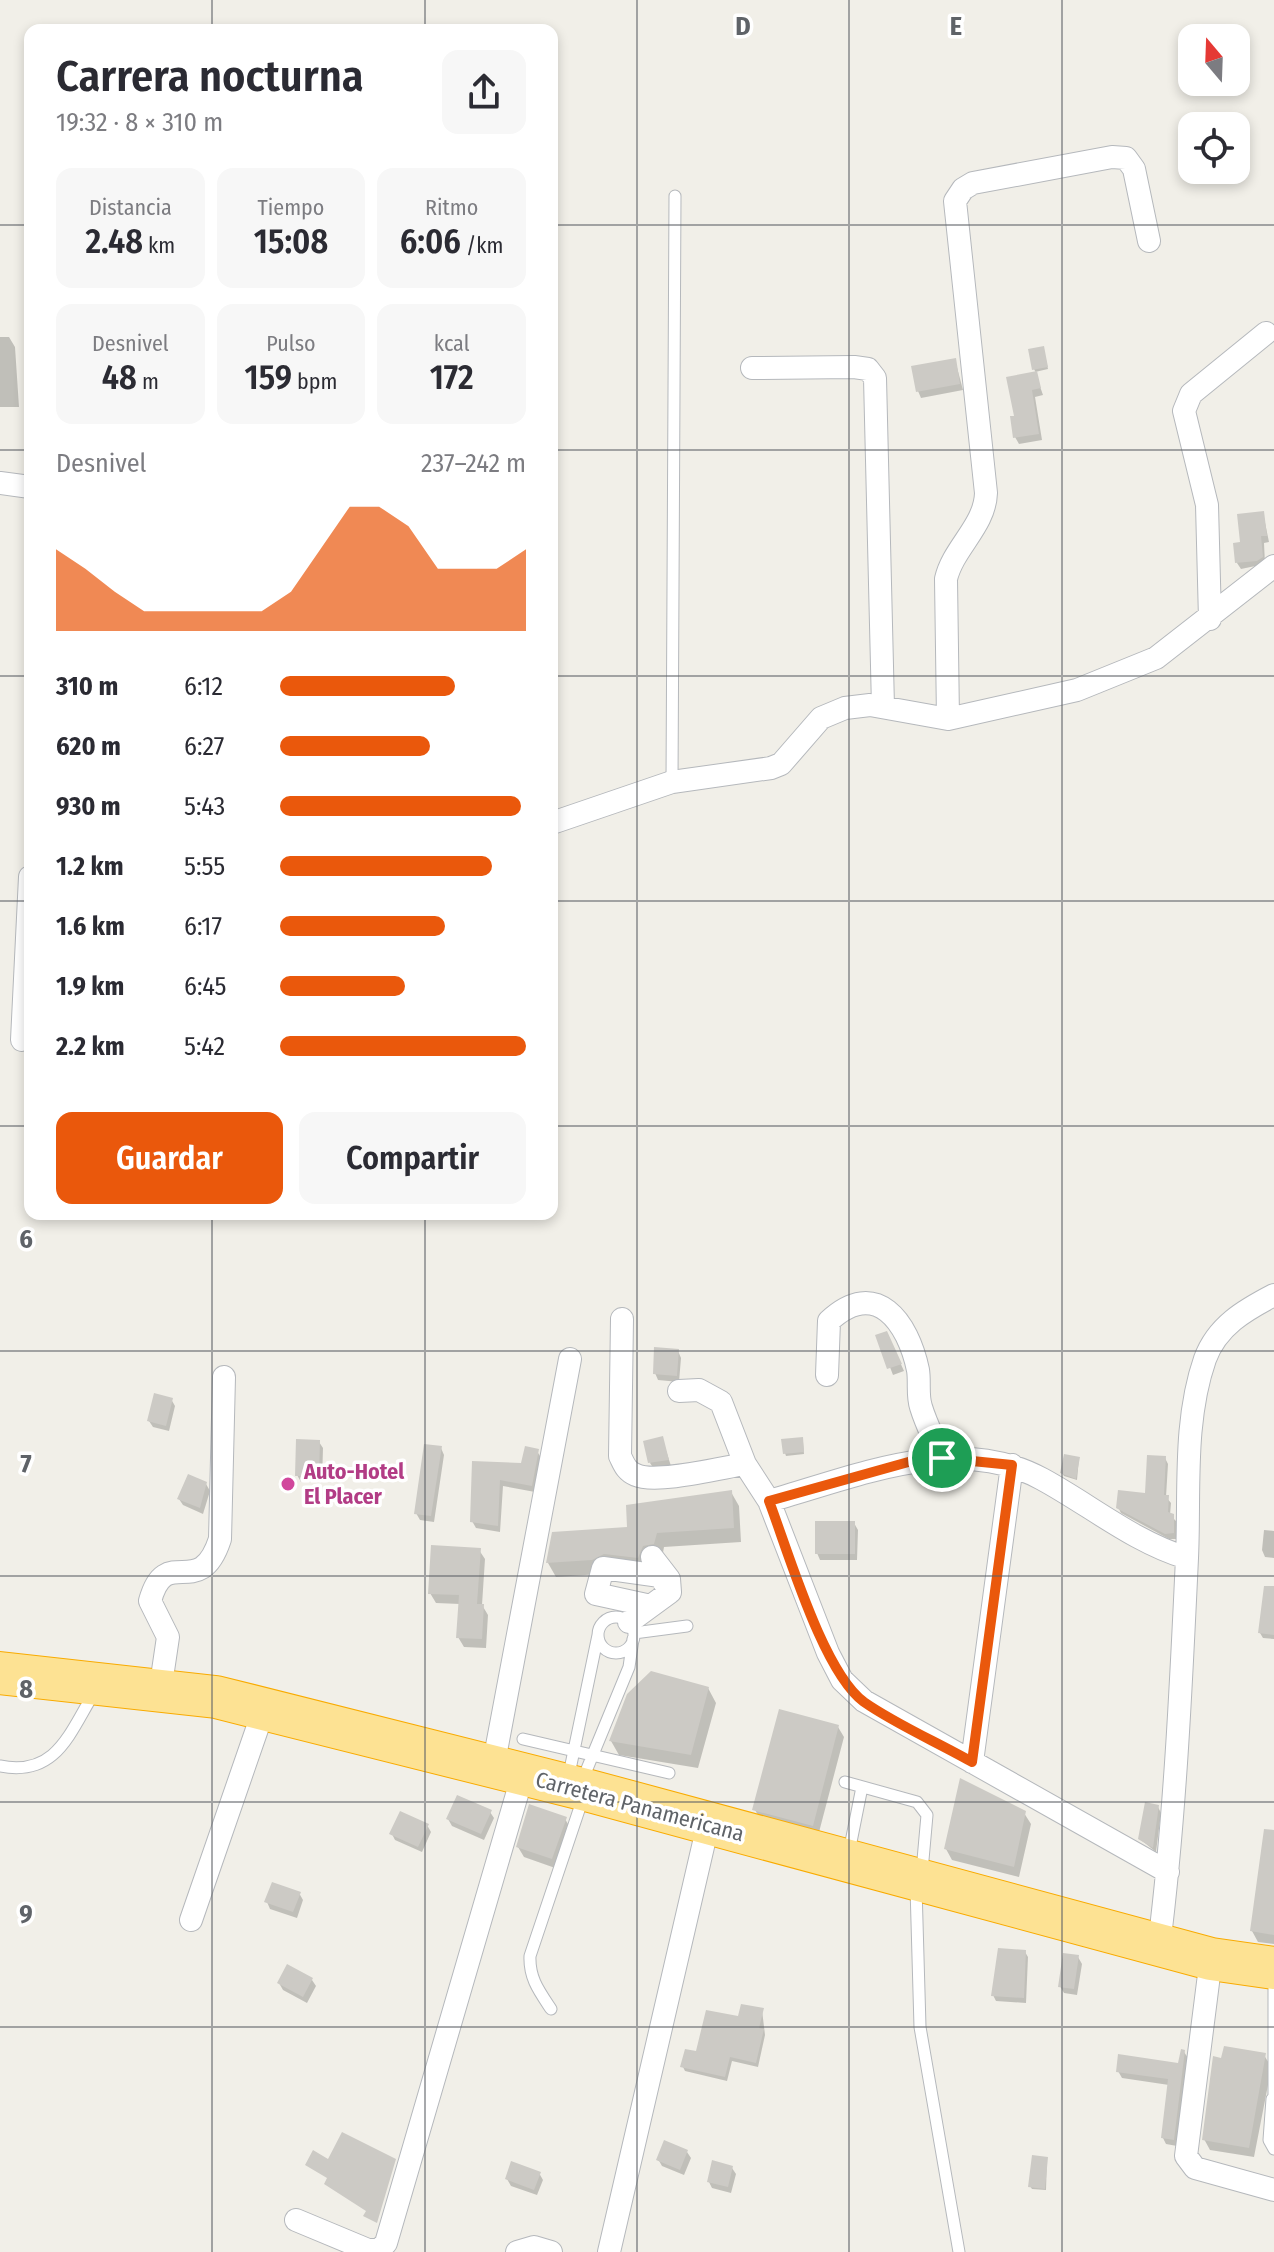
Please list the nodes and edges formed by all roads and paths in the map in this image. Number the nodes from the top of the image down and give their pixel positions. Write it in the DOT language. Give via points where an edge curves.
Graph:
graph roads {
  1 [pos="675,196"];
  2 [pos="1149,241"];
  3 [pos="1266,333"];
  4 [pos="752,368"];
  5 [pos="0,483"];
  6 [pos="24,486"];
  7 [pos="1274,566"];
  8 [pos="1210,619"];
  9 [pos="883,707"];
  10 [pos="948,719"];
  11 [pos="672,782"];
  12 [pos="558,821"];
  13 [pos="24,952"];
  14 [pos="17,1040"];
  15 [pos="1274,1295"];
  16 [pos="622,1319"];
  17 [pos="570,1359"];
  18 [pos="827,1375"];
  19 [pos="224,1377"];
  20 [pos="679,1391"];
  21 [pos="942,1458"];
  22 [pos="745,1464"];
  23 [pos="1012,1465"];
  24 [pos="769,1501"];
  25 [pos="652,1557"];
  26 [pos="1187,1558"];
  27 [pos="670,1592"];
  28 [pos="651,1606"];
  29 [pos="687,1626"];
  30 [pos="632,1631"];
  31 [pos="598,1635"];
  32 [pos="0,1673"];
  33 [pos="99,1684"];
  34 [pos="160,1691"];
  35 [pos="264,1709"];
  36 [pos="513,1760"];
  37 [pos="972,1762"];
  38 [pos="0,1766"];
  39 [pos="580,1773"];
  40 [pos="669,1773"];
  41 [pos="845,1782"];
  42 [pos="862,1787"];
  43 [pos="708,1825"];
  44 [pos="848,1861"];
  45 [pos="1168,1872"];
  46 [pos="918,1879"];
  47 [pos="191,1920"];
  48 [pos="1159,1945"];
  49 [pos="1211,1959"];
  50 [pos="1274,1968"];
  51 [pos="551,2009"];
  52 [pos="1273,2016"];
  53 [pos="1273,2099"];
  54 [pos="1274,2149"];
  55 [pos="1274,2190"];
  56 [pos="296,2220"];
  57 [pos="517,2252"];
  58 [pos="551,2252"];
  59 [pos="609,2252"];
  60 [pos="959,2252"];
  1 -- 11 [label="lane"];
  2 -- 10 [label="street" via="1134,169 1126,158 973,183 955,201 986,493 982,515 946,579"];
  3 -- 8 [label="street" via="1191,394 1184,411 1207,505"];
  4 -- 9 [label="street" via="854,367 868,369 875,378"];
  5 -- 6 [label="street"];
  7 -- 8 [label="street"];
  8 -- 10 [label="street" via="1156,658 1077,690"];
  9 -- 10 [label="street"];
  9 -- 11 [label="street" via="845,708 821,718 781,764 771,768"];
  11 -- 12 [label="street"];
  13 -- 14 [label="street"];
  15 -- 26 [label="street" via="1240,1312 1206,1358 1190,1432"];
  16 -- 22 [label="street" via="620,1456 627,1470 638,1477 658,1477"];
  17 -- 36 [label="street"];
  18 -- 21 [label="street" via="829,1321 845,1305 865,1301 884,1307 898,1321 917,1367 921,1406"];
  19 -- 34 [label="street" via="220,1539 206,1568 172,1571 153,1589 150,1601 168,1637"];
  20 -- 22 [label="street" via="699,1390 721,1402"];
  21 -- 23 [label="street"];
  21 -- 24 [label="street" via="912,1461"];
  22 -- 24 [label="street"];
  23 -- 26 [label="street" via="1159,1549"];
  23 -- 37 [label="street"];
  24 -- 37 [label="street" via="842,1680 864,1701"];
  25 -- 27 [label="street" via="669,1579"];
  26 -- 45 [label="street"];
  27 -- 28 [label="street"];
  27 -- 28 [label="street" via="660,1576 603,1568 596,1594"];
  28 -- 30 [label="street"];
  29 -- 30 [label="lane"];
  30 -- 31 [label="lane" via="612,1618"];
  30 -- 31 [label="lane" via="628,1648 611,1652"];
  30 -- 39 [label="lane" via="629,1667"];
  31 -- 39 [label="lane"];
  32 -- 33 [label="highway, Carretera Panamericana"];
  33 -- 34 [label="highway, Carretera Panamericana"];
  33 -- 38 [label="lane" via="56,1755 19,1769"];
  34 -- 35 [label="highway, Carretera Panamericana"];
  35 -- 36 [label="highway, Carretera Panamericana"];
  35 -- 47 [label="street"];
  36 -- 39 [label="highway, Carretera Panamericana"];
  36 -- 56 [label="street" via="386,2243 368,2250"];
  37 -- 45 [label="street"];
  39 -- 40 [label="lane"];
  39 -- 43 [label="highway, Carretera Panamericana"];
  39 -- 51 [label="lane" via="530,1956 534,1984"];
  41 -- 42 [label="lane"];
  42 -- 44 [label="lane"];
  42 -- 46 [label="lane" via="923,1808 927,1815"];
  43 -- 44 [label="highway, Carretera Panamericana"];
  43 -- 59 [label="street"];
  44 -- 46 [label="highway, Carretera Panamericana"];
  45 -- 48 [label="street"];
  46 -- 48 [label="highway, Carretera Panamericana"];
  46 -- 60 [label="lane" via="920,2027"];
  48 -- 49 [label="highway, Carretera Panamericana"];
  49 -- 50 [label="highway, Carretera Panamericana"];
  49 -- 55 [label="street" via="1186,2156 1195,2168"];
  50 -- 52 [label="lane"];
  52 -- 53 [label="lane"];
  53 -- 54 [label="lane" via="1269,2140"];
  57 -- 58 [label="street" via="534,2247"];
}
